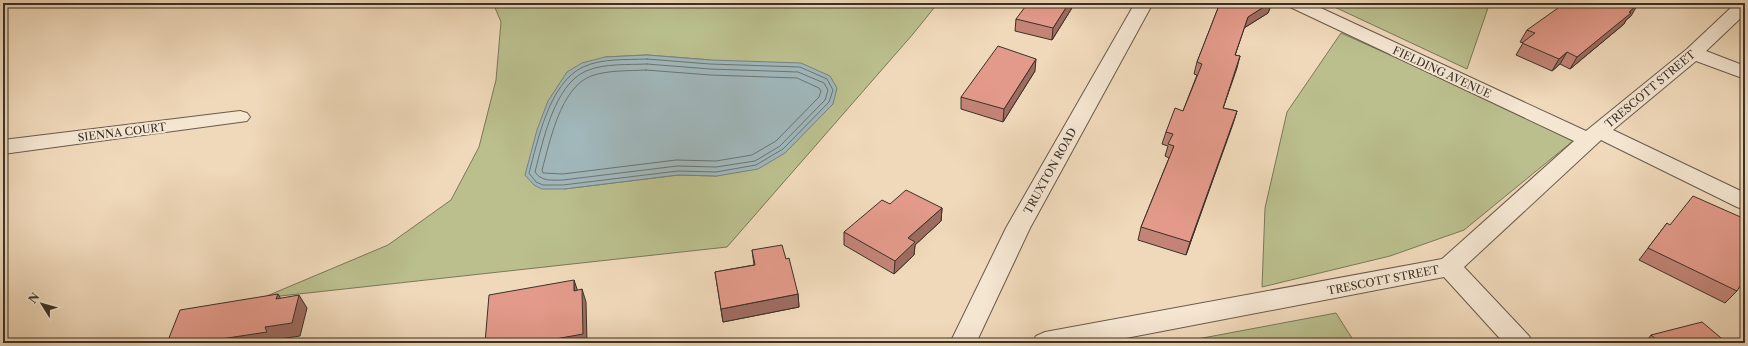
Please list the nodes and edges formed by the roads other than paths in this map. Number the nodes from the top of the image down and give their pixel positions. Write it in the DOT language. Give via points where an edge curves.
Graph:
graph roads {
  1 [pos="1144,3"];
  2 [pos="1296,3"];
  3 [pos="1745,4"];
  4 [pos="1694,53"];
  5 [pos="1745,73"];
  6 [pos="240,117"];
  7 [pos="1593,136"];
  8 [pos="3,147"];
  9 [pos="1745,202"];
  10 [pos="1449,268"];
  11 [pos="1088,339"];
  12 [pos="963,343"];
  13 [pos="1045,343"];
  14 [pos="1520,343"];
  1 -- 12 [label="street, TRUXTON ROAD" via="1018,228"];
  2 -- 7 [label="street, FIELDING AVENUE"];
  3 -- 4 [label="street, TRESCOTT STREET"];
  4 -- 5 [label="street"];
  4 -- 7 [label="street, TRESCOTT STREET"];
  6 -- 8 [label="street, SIENNA COURT"];
  7 -- 9 [label="street, FIELDING AVENUE"];
  7 -- 10 [label="street, TRESCOTT STREET"];
  10 -- 11 [label="street, TRESCOTT STREET"];
  10 -- 14 [label="street"];
  11 -- 13 [label="street, TRESCOTT STREET"];
}
